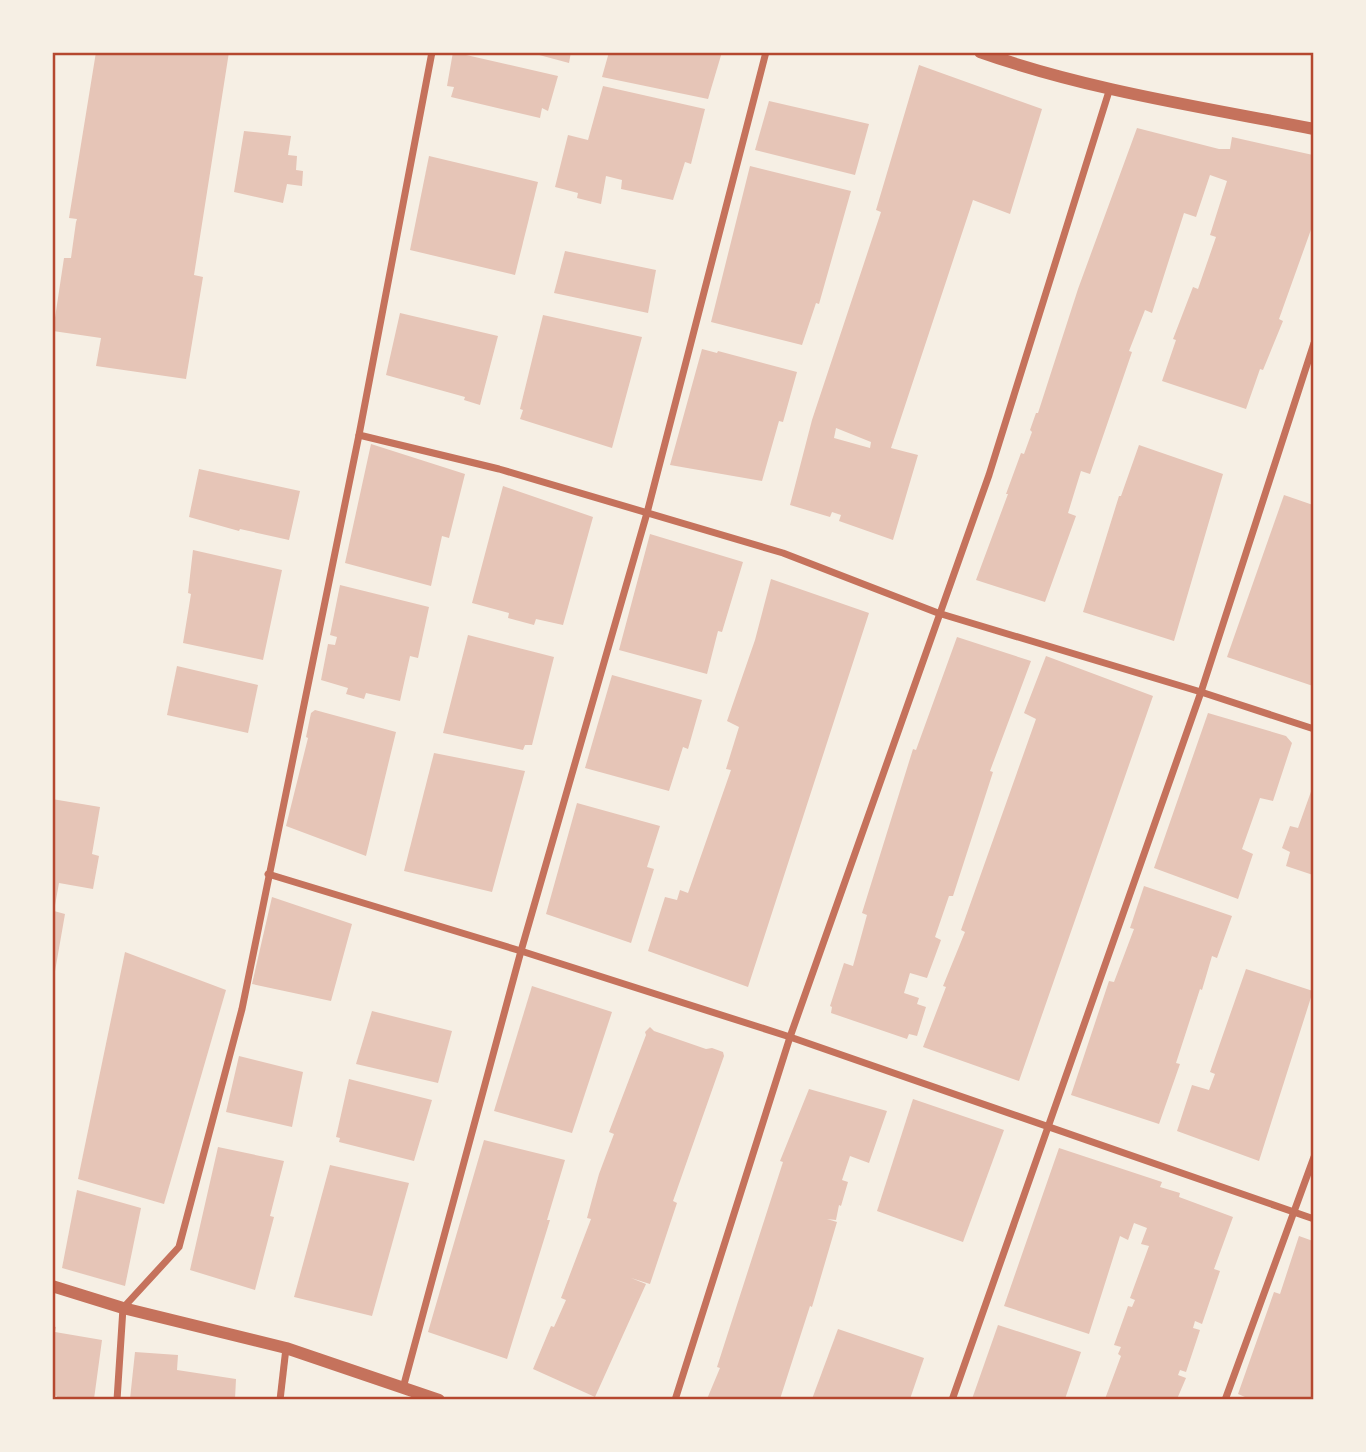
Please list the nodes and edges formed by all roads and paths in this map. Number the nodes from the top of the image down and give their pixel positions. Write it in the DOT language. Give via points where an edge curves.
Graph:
graph roads {
  1 [pos="432,52"];
  2 [pos="766,52"];
  3 [pos="980,52"];
  4 [pos="1110,88"];
  5 [pos="1314,129"];
  6 [pos="1314,343"];
  7 [pos="359,435"];
  8 [pos="647,513"];
  9 [pos="938,613"];
  10 [pos="1201,692"];
  11 [pos="1314,729"];
  12 [pos="268,874"];
  13 [pos="521,951"];
  14 [pos="790,1037"];
  15 [pos="1046,1128"];
  16 [pos="1314,1157"];
  17 [pos="1294,1213"];
  18 [pos="1314,1219"];
  19 [pos="52,1286"];
  20 [pos="123,1308"];
  21 [pos="286,1348"];
  22 [pos="403,1388"];
  23 [pos="117,1399"];
  24 [pos="280,1399"];
  25 [pos="439,1399"];
  26 [pos="675,1399"];
  27 [pos="952,1399"];
  28 [pos="1225,1399"];
  1 -- 7 [label="street"];
  2 -- 8 [label="street"];
  3 -- 4 [label="street"];
  4 -- 5 [label="street"];
  4 -- 9 [label="street" via="989,475"];
  6 -- 10 [label="street"];
  7 -- 8 [label="street" via="499,468"];
  7 -- 12 [label="street"];
  8 -- 9 [label="street" via="783,553"];
  8 -- 13 [label="street"];
  9 -- 10 [label="street"];
  9 -- 14 [label="street"];
  10 -- 11 [label="street"];
  10 -- 15 [label="street"];
  12 -- 13 [label="street"];
  12 -- 20 [label="street" via="242,1009 179,1247"];
  13 -- 14 [label="street"];
  13 -- 22 [label="street"];
  14 -- 15 [label="street"];
  14 -- 26 [label="street"];
  15 -- 17 [label="street"];
  15 -- 27 [label="street"];
  16 -- 17 [label="street"];
  17 -- 18 [label="street"];
  17 -- 28 [label="street"];
  19 -- 20 [label="street"];
  20 -- 21 [label="street"];
  20 -- 23 [label="street"];
  21 -- 22 [label="street"];
  21 -- 24 [label="street"];
  22 -- 25 [label="street"];
}
